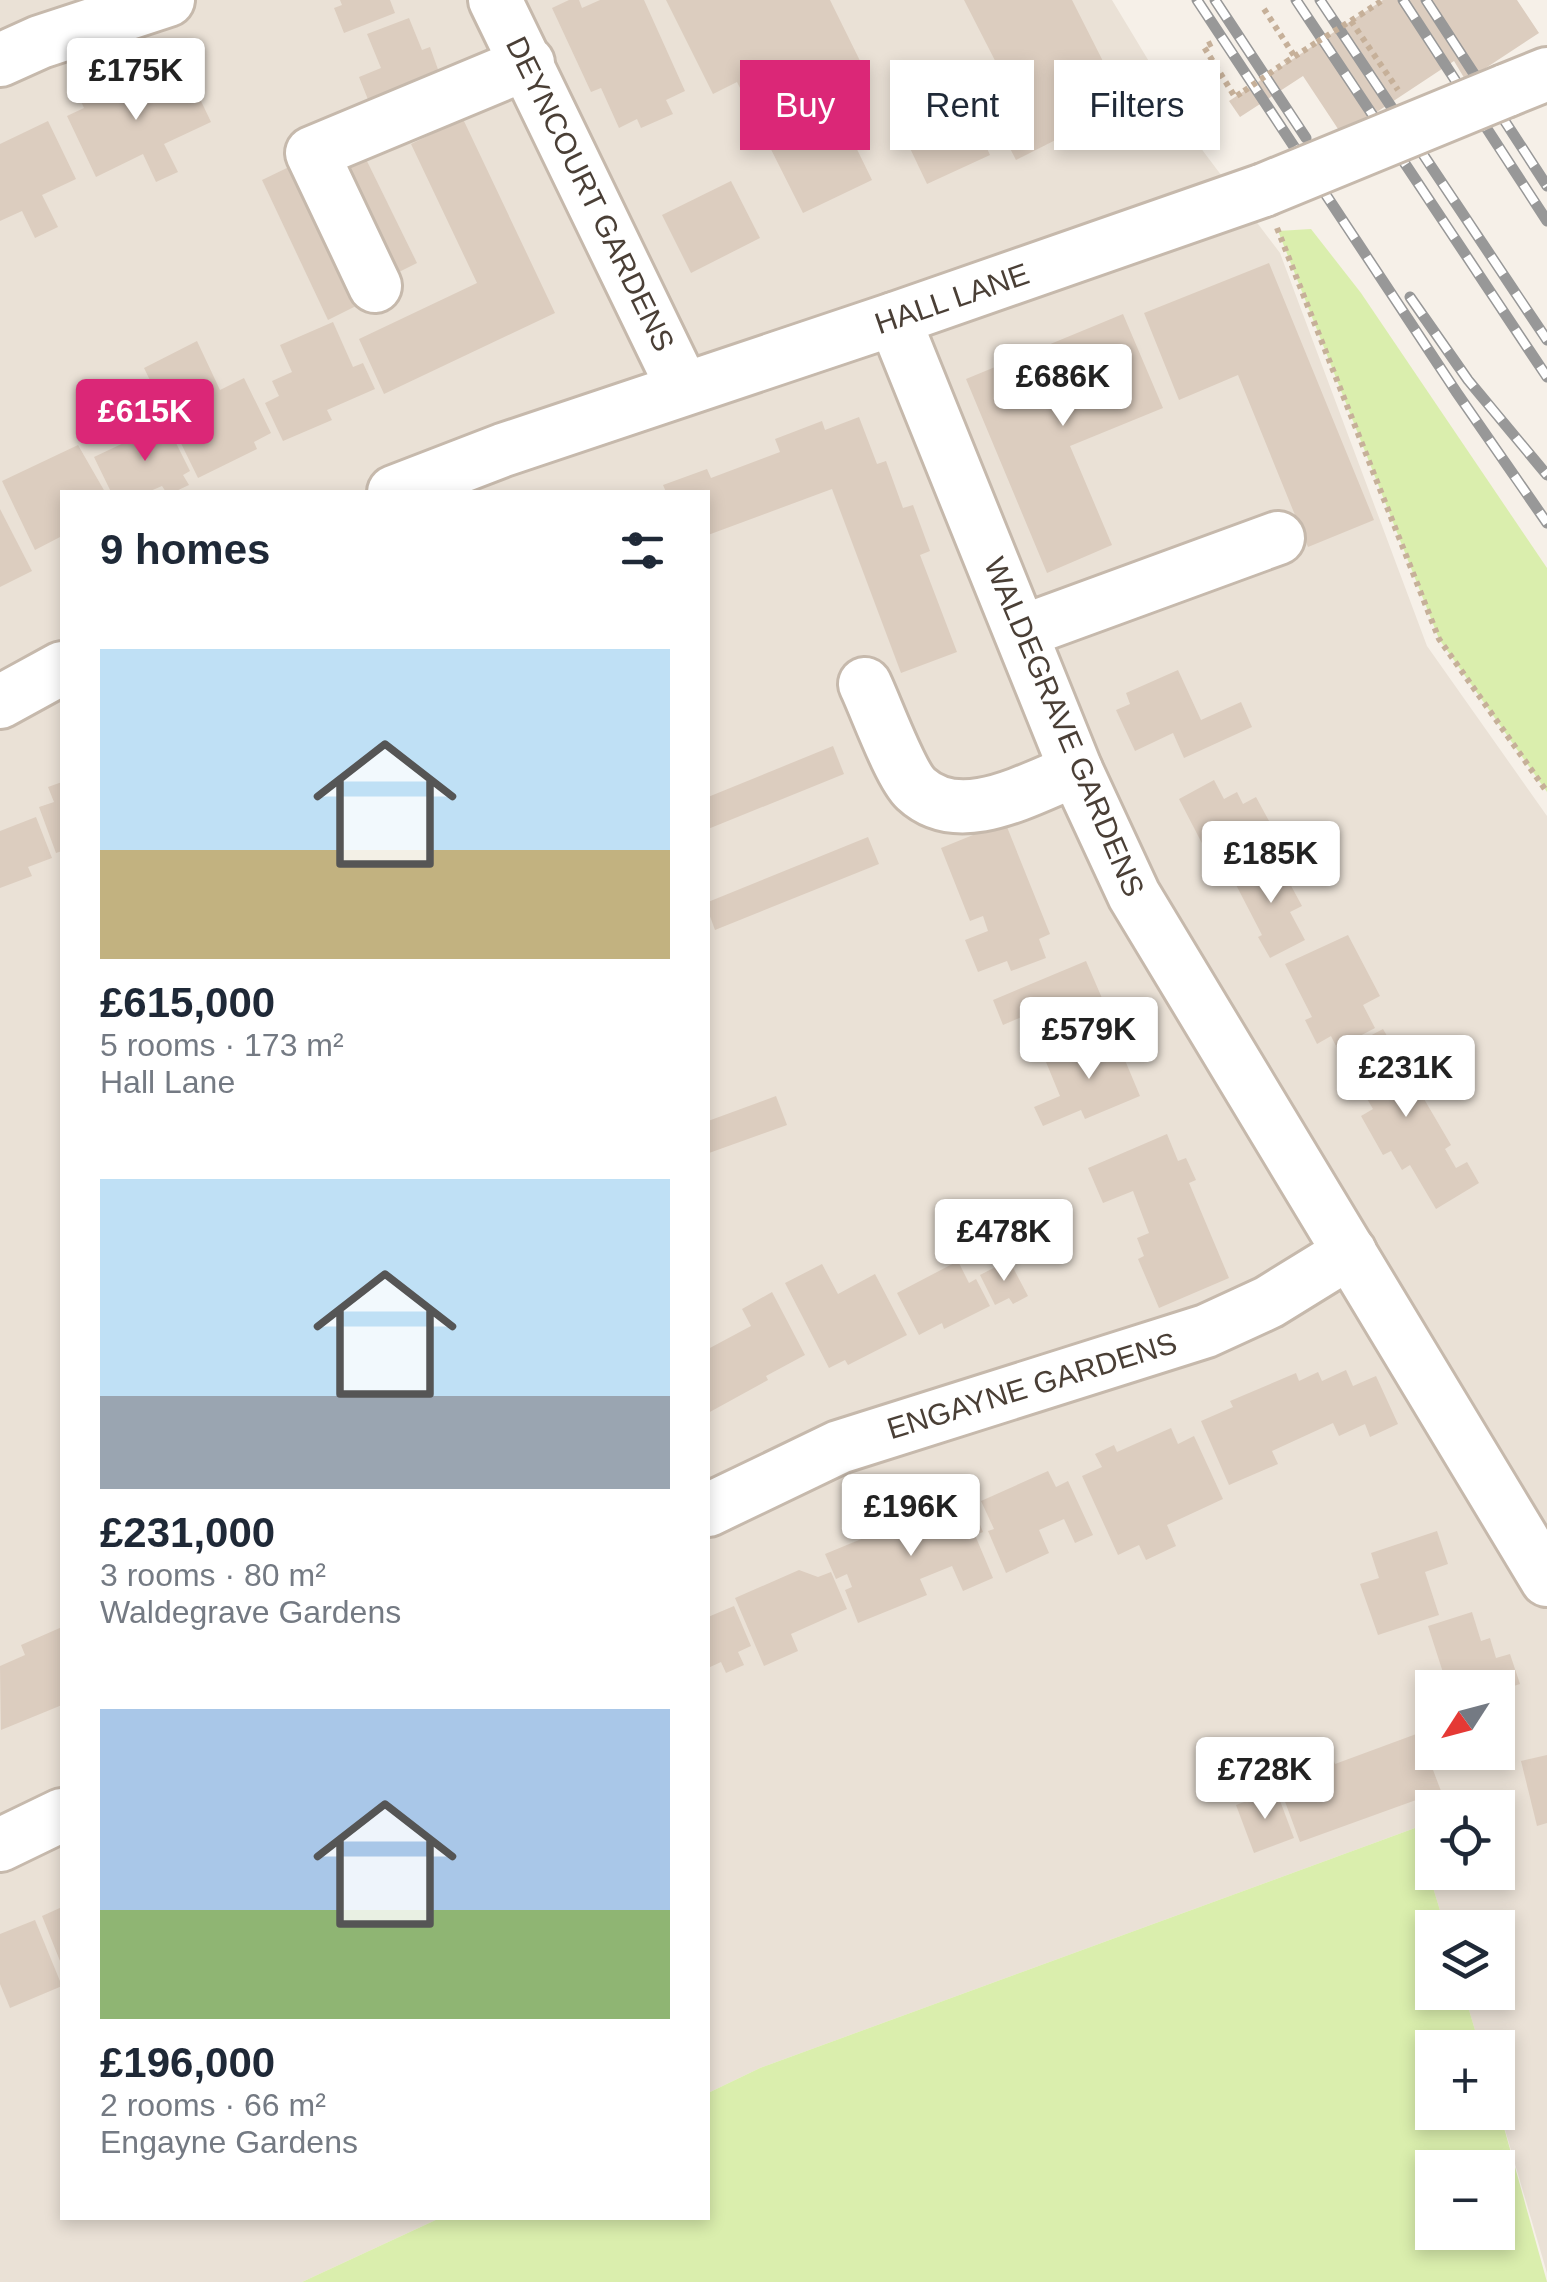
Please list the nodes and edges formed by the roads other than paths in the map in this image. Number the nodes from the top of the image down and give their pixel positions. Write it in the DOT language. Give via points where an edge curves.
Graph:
graph roads {
  1 [pos="168,0"];
  2 [pos="495,0"];
  3 [pos="0,60"];
  4 [pos="528,63"];
  5 [pos="1526,82"];
  6 [pos="376,286"];
  7 [pos="894,319"];
  8 [pos="684,388"];
  9 [pos="399,490"];
  10 [pos="1278,538"];
  11 [pos="1021,632"];
  12 [pos="60,669"];
  13 [pos="865,684"];
  14 [pos="0,702"];
  15 [pos="1076,770"];
  16 [pos="1350,1252"];
  17 [pos="710,1509"];
  18 [pos="1547,1580"];
  19 [pos="60,1817"];
  20 [pos="0,1845"];
  1 -- 3 [label="street"];
  2 -- 4 [label="street, DEYNCOURT GARDENS"];
  4 -- 6 [label="street" via="312,153"];
  4 -- 8 [label="street, DEYNCOURT GARDENS"];
  5 -- 7 [label="street, HALL LANE, bridge" via="1264,190"];
  7 -- 8 [label="street, HALL LANE"];
  7 -- 11 [label="street, WALDEGRAVE GARDENS"];
  8 -- 9 [label="street, HALL LANE"];
  10 -- 11 [label="street"];
  11 -- 15 [label="street, WALDEGRAVE GARDENS"];
  12 -- 14 [label="street"];
  13 -- 15 [label="street" via="914,788 946,806 988,804"];
  15 -- 16 [label="street, WALDEGRAVE GARDENS" via="1134,895"];
  16 -- 17 [label="street, ENGAYNE GARDENS" via="1206,1332 838,1447"];
  16 -- 18 [label="street, WALDEGRAVE GARDENS"];
  19 -- 20 [label="street"];
}
